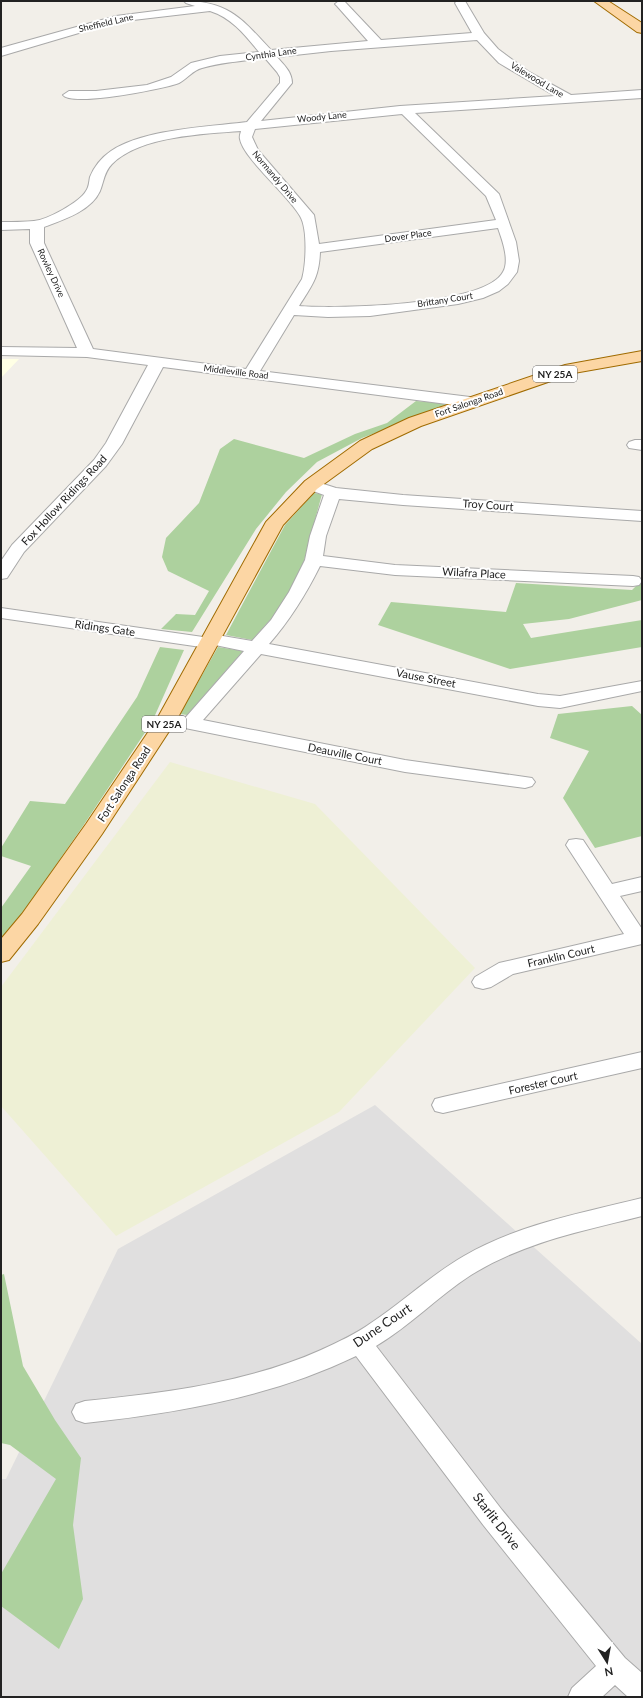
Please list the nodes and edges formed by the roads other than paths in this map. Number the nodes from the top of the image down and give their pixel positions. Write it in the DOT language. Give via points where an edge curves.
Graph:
graph roads {
  1 [pos="190,1"];
  2 [pos="600,1"];
  3 [pos="461,3"];
  4 [pos="342,4"];
  5 [pos="213,8"];
  6 [pos="642,28"];
  7 [pos="480,36"];
  8 [pos="377,43"];
  9 [pos="1,52"];
  10 [pos="267,54"];
  11 [pos="642,94"];
  12 [pos="69,95"];
  13 [pos="570,99"];
  14 [pos="406,111"];
  15 [pos="250,126"];
  16 [pos="503,223"];
  17 [pos="1,226"];
  18 [pos="38,226"];
  19 [pos="313,249"];
  20 [pos="290,310"];
  21 [pos="1,351"];
  22 [pos="87,353"];
  23 [pos="642,356"];
  24 [pos="160,362"];
  25 [pos="250,374"];
  26 [pos="470,402"];
  27 [pos="310,485"];
  28 [pos="333,492"];
  29 [pos="642,516"];
  30 [pos="314,560"];
  31 [pos="1,574"];
  32 [pos="633,581"];
  33 [pos="1,613"];
  34 [pos="210,641"];
  35 [pos="257,646"];
  36 [pos="642,686"];
  37 [pos="167,719"];
  38 [pos="190,724"];
  39 [pos="525,782"];
  40 [pos="576,845"];
  41 [pos="642,884"];
  42 [pos="607,892"];
  43 [pos="640,938"];
  44 [pos="1,954"];
  45 [pos="483,982"];
  46 [pos="642,1060"];
  47 [pos="443,1105"];
  48 [pos="642,1207"];
  49 [pos="360,1343"];
  50 [pos="86,1412"];
  51 [pos="615,1667"];
  52 [pos="642,1692"];
  53 [pos="582,1697"];
  1 -- 5 [label="street"];
  2 -- 6 [label="main road"];
  3 -- 7 [label="street, Valewood Lane"];
  4 -- 8 [label="street"];
  5 -- 9 [label="street, Sheffield Lane" via="116,19"];
  5 -- 10 [label="street" via="239,22"];
  7 -- 8 [label="street, Cynthia Lane"];
  7 -- 13 [label="street, Valewood Lane" via="496,53 516,68"];
  8 -- 10 [label="street, Cynthia Lane"];
  10 -- 12 [label="street, Cynthia Lane" via="195,66 175,80 148,88 96,95"];
  10 -- 15 [label="street" via="282,70 286,83"];
  11 -- 13 [label="street, Woody Lane"];
  13 -- 14 [label="street, Woody Lane"];
  14 -- 15 [label="street, Woody Lane" via="317,117"];
  14 -- 16 [label="street, Brittany Court" via="492,194 499,206"];
  15 -- 18 [label="street, Woody Lane" via="169,137 130,146 118,152 101,168 90,196 70,210"];
  15 -- 19 [label="street, Normandy Drive" via="246,135 253,152 307,215"];
  16 -- 19 [label="street, Dover Place"];
  16 -- 20 [label="street, Brittany Court" via="513,267 497,286 479,295 361,312 321,313"];
  17 -- 18 [label="street"];
  18 -- 22 [label="street, Rowley Drive" via="37,242"];
  19 -- 20 [label="street, Normandy Drive" via="309,279"];
  20 -- 25 [label="street, Normandy Drive"];
  21 -- 22 [label="street, Middleville Road"];
  22 -- 24 [label="street, Middleville Road"];
  23 -- 26 [label="main road, Fort Salonga Road / NY 25A" via="571,369"];
  24 -- 25 [label="street, Middleville Road"];
  24 -- 31 [label="street, Fox Hollow Ridings Road" via="154,367 114,444 100,463 18,549"];
  25 -- 26 [label="street, Middleville Road"];
  26 -- 27 [label="main road, Fort Salonga Road / NY 25A" via="416,422 366,445"];
  27 -- 28 [label="street"];
  27 -- 34 [label="main road, Fort Salonga Road / NY 25A" via="275,522"];
  28 -- 29 [label="street, Troy Court" via="403,500"];
  28 -- 30 [label="street" via="318,536"];
  30 -- 32 [label="street, Wilafra Place" via="395,570"];
  30 -- 35 [label="street" via="278,623"];
  33 -- 34 [label="street, Ridings Gate"];
  34 -- 35 [label="street, Vause Street"];
  34 -- 37 [label="main road, Fort Salonga Road / NY 25A"];
  35 -- 36 [label="street, Vause Street" via="538,700 560,702"];
  35 -- 38 [label="street"];
  37 -- 38 [label="street, Deauville Court"];
  37 -- 44 [label="main road, Fort Salonga Road / NY 25A" via="94,829 30,919"];
  38 -- 39 [label="street, Deauville Court" via="406,766"];
  40 -- 42 [label="street"];
  41 -- 42 [label="street"];
  42 -- 43 [label="street"];
  43 -- 45 [label="street, Franklin Court" via="506,968"];
  46 -- 47 [label="street, Forester Court"];
  48 -- 49 [label="street, Dune Court" via="527,1237 488,1254 442,1282"];
  49 -- 50 [label="street, Dune Court" via="250,1385 184,1399"];
  49 -- 51 [label="street, Starlit Drive" via="493,1518"];
  51 -- 52 [label="street, Starlit Drive"];
  51 -- 53 [label="street"];
}
